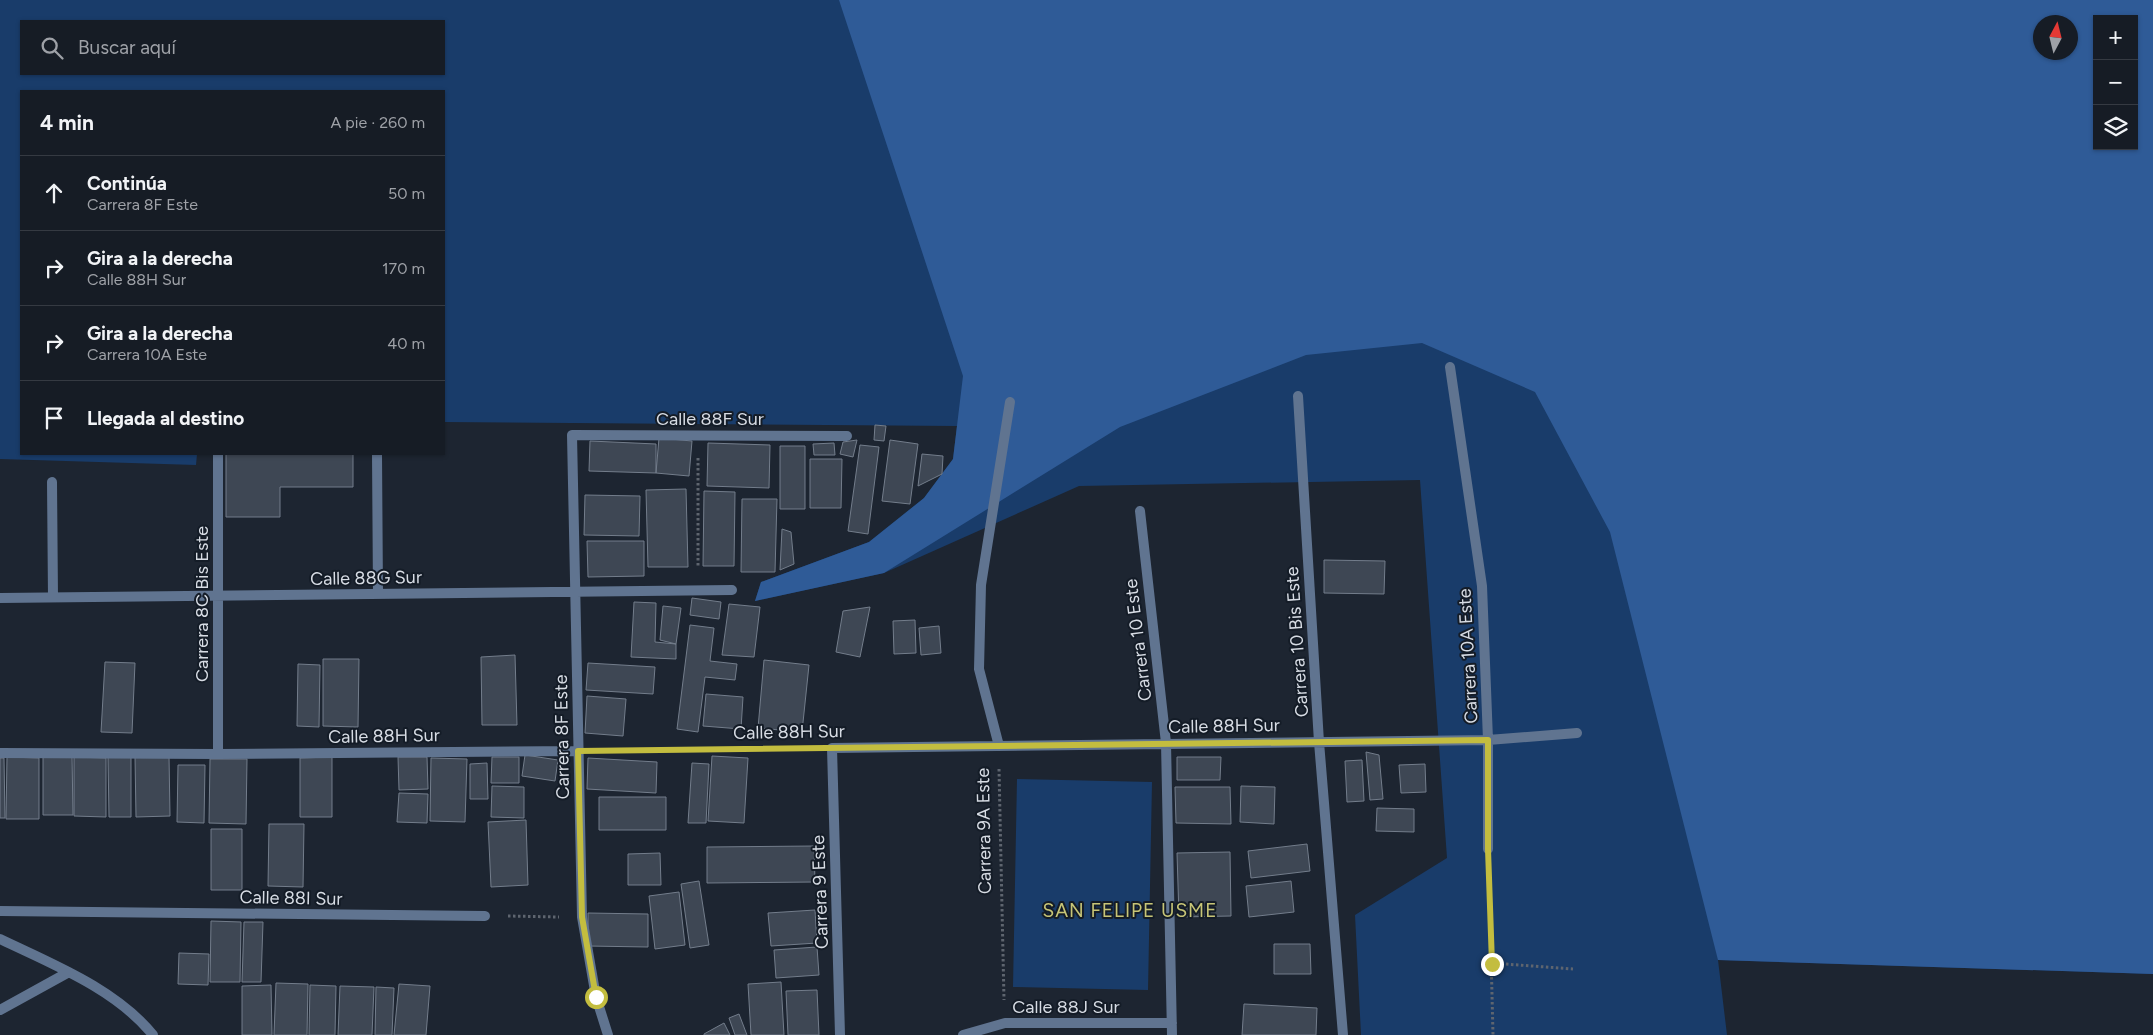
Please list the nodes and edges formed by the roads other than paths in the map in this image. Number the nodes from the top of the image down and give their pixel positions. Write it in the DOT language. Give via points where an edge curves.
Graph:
graph roads {
  1 [pos="1450,367"];
  2 [pos="1298,396"];
  3 [pos="1010,402"];
  4 [pos="572,435"];
  5 [pos="847,436"];
  6 [pos="218,455"];
  7 [pos="378,455"];
  8 [pos="52,482"];
  9 [pos="1140,511"];
  10 [pos="732,590"];
  11 [pos="575,592"];
  12 [pos="378,594"];
  13 [pos="218,596"];
  14 [pos="53,597"];
  15 [pos="0,598"];
  16 [pos="1577,733"];
  17 [pos="1488,740"];
  18 [pos="1319,742"];
  19 [pos="1166,743"];
  20 [pos="999,746"];
  21 [pos="832,748"];
  22 [pos="578,751"];
  23 [pos="0,753"];
  24 [pos="218,754"];
  25 [pos="1488,849"];
  26 [pos="0,911"];
  27 [pos="485,916"];
  28 [pos="0,939"];
  29 [pos="69,972"];
  30 [pos="0,1010"];
  31 [pos="1172,1022"];
  32 [pos="153,1035"];
  33 [pos="608,1035"];
  34 [pos="840,1035"];
  35 [pos="963,1035"];
  36 [pos="1172,1035"];
  37 [pos="1343,1035"];
  1 -- 17 [label="street, Carrera 10A Este" via="1482,586"];
  2 -- 18 [label="street, Carrera 10 Bis Este"];
  3 -- 20 [label="street, Carrera 9A Este" via="981,584 979,670"];
  4 -- 5 [label="street, Calle 88F Sur"];
  4 -- 11 [label="street, Carrera 8F Este"];
  6 -- 13 [label="street, Carrera 8C Bis Este"];
  7 -- 12 [label="street"];
  8 -- 14 [label="street"];
  9 -- 19 [label="street, Carrera 10 Este"];
  10 -- 11 [label="street, Calle 88G Sur"];
  11 -- 12 [label="street, Calle 88G Sur"];
  11 -- 22 [label="street, Carrera 8F Este"];
  12 -- 13 [label="street, Calle 88G Sur"];
  13 -- 14 [label="street, Calle 88G Sur"];
  13 -- 24 [label="street, Carrera 8C Bis Este"];
  14 -- 15 [label="street, Calle 88G Sur"];
  16 -- 17 [label="street, Calle 88H Sur"];
  17 -- 18 [label="street, Calle 88H Sur"];
  17 -- 25 [label="street, Carrera 10A Este"];
  18 -- 19 [label="street, Calle 88H Sur"];
  18 -- 37 [label="street, Carrera 10 Bis Este"];
  19 -- 20 [label="street, Calle 88H Sur"];
  19 -- 31 [label="street, Carrera 10 Este"];
  20 -- 21 [label="street, Calle 88H Sur"];
  21 -- 34 [label="street, Carrera 9 Este"];
  22 -- 24 [label="street, Calle 88H Sur"];
  22 -- 33 [label="street, Carrera 8F Este" via="582,917 596,997"];
  23 -- 24 [label="street, Calle 88H Sur"];
  26 -- 27 [label="street, Calle 88I Sur"];
  28 -- 29 [label="street"];
  29 -- 30 [label="street"];
  29 -- 32 [label="street" via="126,1007"];
  31 -- 35 [label="street, Calle 88J Sur" via="1005,1023"];
  31 -- 36 [label="street, Carrera 10 Este"];
}
